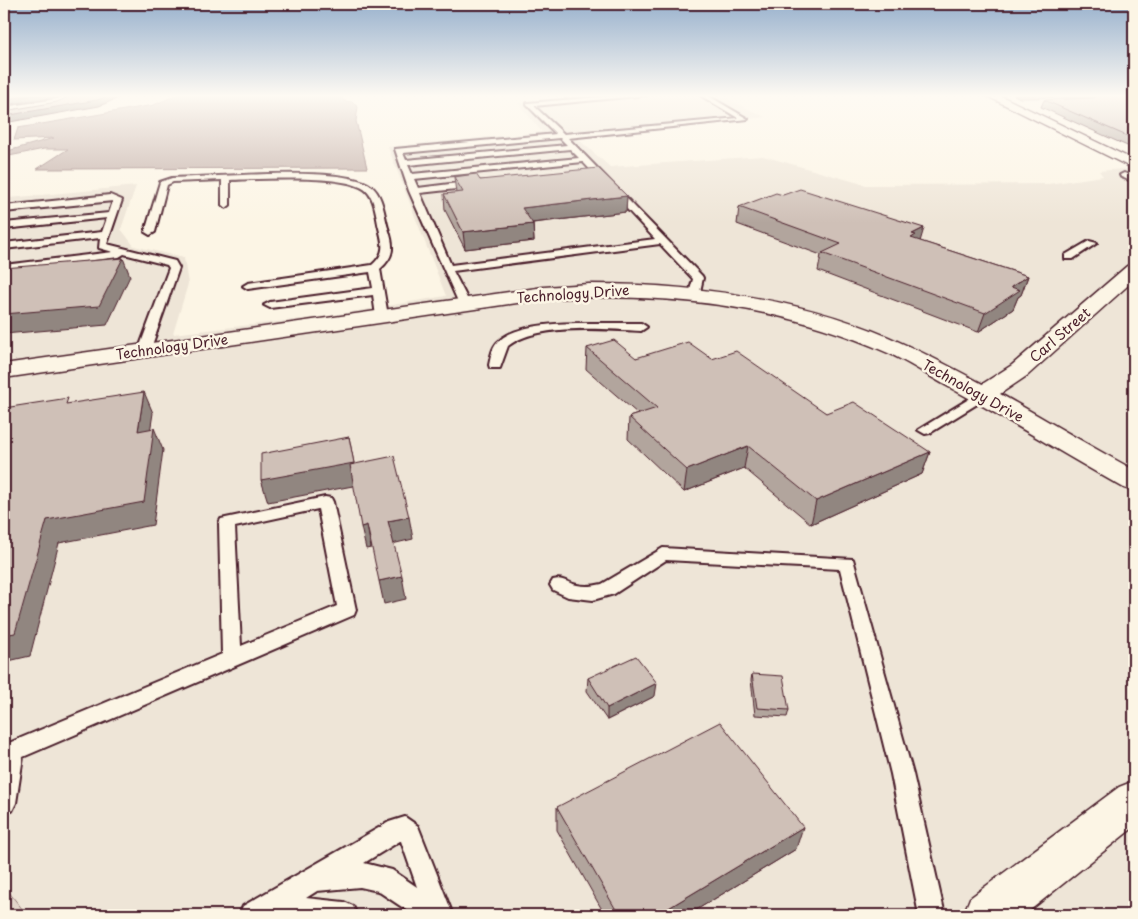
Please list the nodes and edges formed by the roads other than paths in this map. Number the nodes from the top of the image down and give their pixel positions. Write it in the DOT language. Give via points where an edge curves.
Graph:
graph roads {
  1 [pos="541,138"];
  2 [pos="564,138"];
  3 [pos="1080,138"];
  4 [pos="571,147"];
  5 [pos="583,160"];
  6 [pos="403,163"];
  7 [pos="1134,164"];
  8 [pos="1124,175"];
  9 [pos="408,177"];
  10 [pos="226,178"];
  11 [pos="1134,180"];
  12 [pos="480,184"];
  13 [pos="413,191"];
  14 [pos="226,205"];
  15 [pos="4,209"];
  16 [pos="112,215"];
  17 [pos="4,226"];
  18 [pos="150,232"];
  19 [pos="106,234"];
  20 [pos="662,241"];
  21 [pos="1092,243"];
  22 [pos="4,246"];
  23 [pos="131,253"];
  24 [pos="1069,257"];
  25 [pos="4,268"];
  26 [pos="375,268"];
  27 [pos="447,269"];
  28 [pos="1134,270"];
  29 [pos="248,286"];
  30 [pos="377,291"];
  31 [pos="695,294"];
  32 [pos="464,304"];
  33 [pos="270,305"];
  34 [pos="382,316"];
  35 [pos="641,327"];
  36 [pos="144,351"];
  37 [pos="495,365"];
  38 [pos="4,371"];
  39 [pos="982,395"];
  40 [pos="925,430"];
  41 [pos="1134,482"];
  42 [pos="559,585"];
  43 [pos="232,659"];
  44 [pos="8,753"];
  45 [pos="1134,801"];
  46 [pos="4,803"];
  47 [pos="313,881"];
  48 [pos="260,911"];
  49 [pos="344,915"];
  50 [pos="438,915"];
  51 [pos="932,915"];
  52 [pos="988,915"];
  1 -- 6 [label="lane" via="398,151"];
  2 -- 4 [label="lane"];
  3 -- 7 [label="street"];
  4 -- 5 [label="lane"];
  4 -- 6 [label="lane"];
  5 -- 9 [label="lane"];
  5 -- 20 [label="lane" via="590,173"];
  6 -- 9 [label="lane"];
  8 -- 11 [label="lane"];
  9 -- 13 [label="lane"];
  10 -- 14 [label="lane"];
  10 -- 18 [label="lane" via="172,180 163,184"];
  10 -- 26 [label="lane" via="312,177 366,186 375,196 390,250 385,260"];
  12 -- 13 [label="lane"];
  13 -- 27 [label="lane"];
  15 -- 16 [label="lane" via="116,198"];
  16 -- 17 [label="lane"];
  16 -- 19 [label="lane"];
  19 -- 22 [label="lane"];
  19 -- 23 [label="lane" via="102,246"];
  20 -- 27 [label="lane"];
  20 -- 31 [label="lane" via="698,278"];
  21 -- 24 [label="lane"];
  23 -- 25 [label="lane"];
  23 -- 36 [label="lane" via="171,263 174,268"];
  26 -- 29 [label="lane"];
  26 -- 30 [label="lane"];
  27 -- 32 [label="lane"];
  28 -- 39 [label="street, Carl Street" via="1020,370"];
  30 -- 33 [label="lane"];
  30 -- 34 [label="lane"];
  31 -- 32 [label="street, Technology Drive" via="632,289 588,290"];
  31 -- 39 [label="street, Technology Drive" via="754,303 847,329 898,350"];
  32 -- 34 [label="street, Technology Drive"];
  34 -- 36 [label="street, Technology Drive"];
  35 -- 37 [label="lane" via="560,327 526,333 505,341 497,352"];
  36 -- 38 [label="street, Technology Drive"];
  39 -- 40 [label="lane"];
  39 -- 41 [label="street, Technology Drive"];
  42 -- 51 [label="lane" via="574,592 593,593 608,589 663,554 847,563 902,774"];
  43 -- 43 [label="lane" via="347,610 325,502 227,523"];
  43 -- 44 [label="lane"];
  44 -- 46 [label="lane"];
  45 -- 52 [label="street"];
  47 -- 48 [label="lane"];
  47 -- 50 [label="lane" via="360,874 383,879"];
  47 -- 50 [label="lane" via="397,830 405,829 410,834"];
  48 -- 49 [label="lane"];
}
